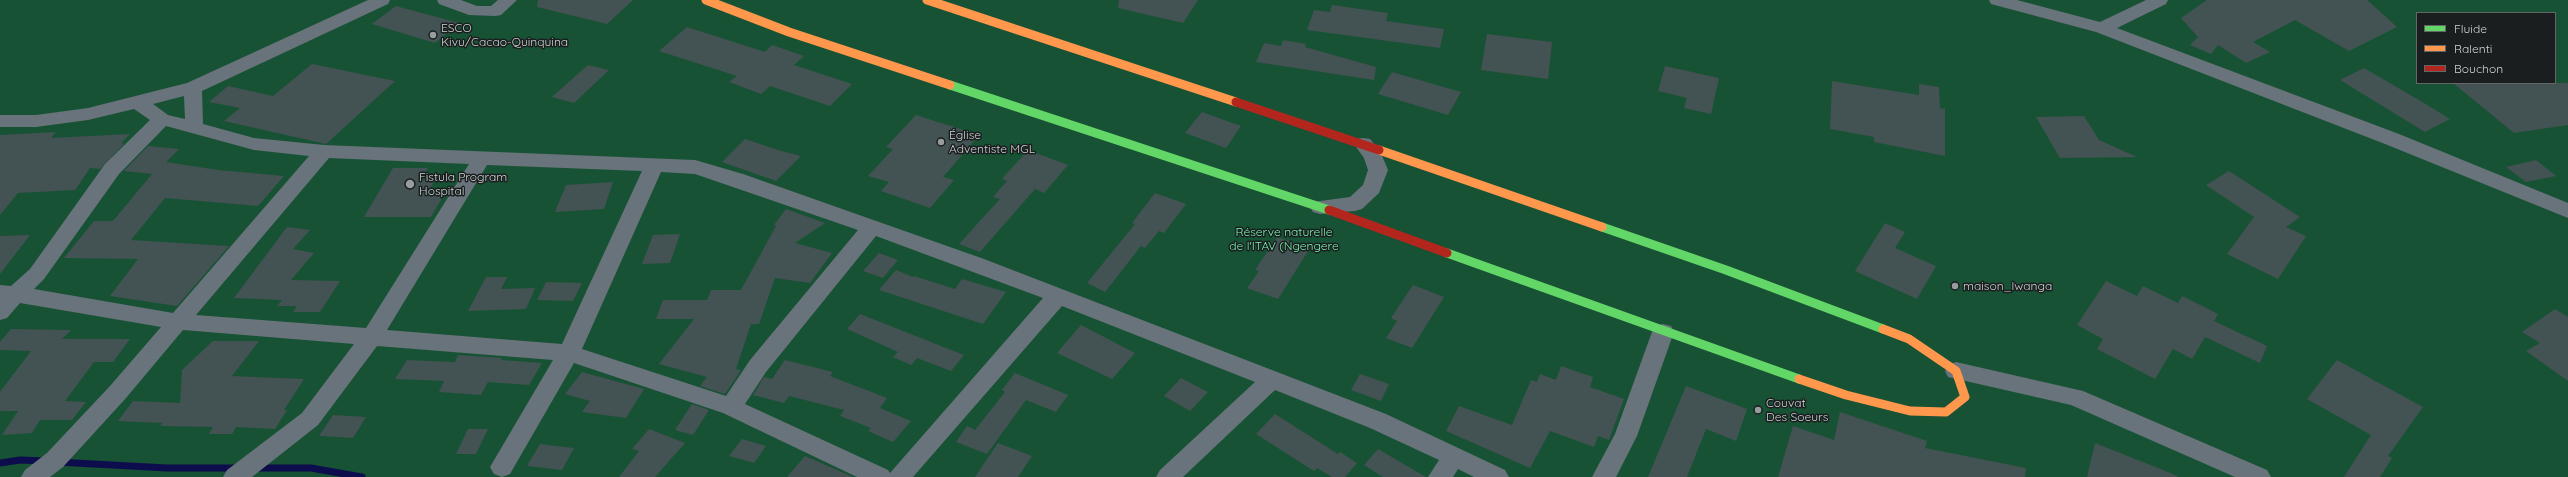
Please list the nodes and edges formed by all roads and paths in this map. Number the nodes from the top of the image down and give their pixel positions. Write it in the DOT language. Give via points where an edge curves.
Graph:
graph roads {
  1 [pos="382,0"];
  2 [pos="445,0"];
  3 [pos="509,0"];
  4 [pos="706,0"];
  5 [pos="927,0"];
  6 [pos="1997,0"];
  7 [pos="2160,0"];
  8 [pos="2102,28"];
  9 [pos="193,88"];
  10 [pos="136,101"];
  11 [pos="162,118"];
  12 [pos="0,121"];
  13 [pos="194,126"];
  14 [pos="1363,144"];
  15 [pos="324,151"];
  16 [pos="482,158"];
  17 [pos="654,167"];
  18 [pos="1320,207"];
  19 [pos="2568,211"];
  20 [pos="871,228"];
  21 [pos="8,294"];
  22 [pos="1058,296"];
  23 [pos="0,312"];
  24 [pos="180,322"];
  25 [pos="1663,332"];
  26 [pos="371,338"];
  27 [pos="569,353"];
  28 [pos="1956,371"];
  29 [pos="1270,381"];
  30 [pos="731,407"];
  31 [pos="1455,456"];
  32 [pos="502,467"];
  33 [pos="33,477"];
  34 [pos="235,477"];
  35 [pos="880,477"];
  36 [pos="899,477"];
  37 [pos="1168,477"];
  38 [pos="1440,477"];
  39 [pos="1497,477"];
  40 [pos="1604,477"];
  41 [pos="2259,477"];
  1 -- 9 [label="street"];
  2 -- 3 [label="street" via="475,11 495,11"];
  4 -- 18 [label="street" via="789,32"];
  5 -- 14 [label="street"];
  6 -- 8 [label="street"];
  7 -- 8 [label="street"];
  8 -- 19 [label="street" via="2392,139"];
  9 -- 10 [label="street"];
  9 -- 13 [label="street"];
  10 -- 11 [label="street"];
  10 -- 12 [label="street" via="80,115 36,121"];
  11 -- 13 [label="street"];
  11 -- 21 [label="street" via="112,169 37,274"];
  13 -- 15 [label="street" via="254,144"];
  14 -- 18 [label="street" via="1373,156 1378,170 1372,188 1355,204"];
  14 -- 28 [label="street" via="1726,270 1909,339"];
  15 -- 16 [label="street"];
  15 -- 24 [label="street" via="234,254"];
  16 -- 17 [label="street"];
  16 -- 26 [label="street"];
  17 -- 20 [label="street" via="695,167"];
  17 -- 27 [label="street"];
  18 -- 25 [label="street"];
  20 -- 22 [label="street"];
  20 -- 30 [label="street" via="758,366"];
  21 -- 23 [label="street"];
  21 -- 24 [label="street"];
  22 -- 29 [label="street"];
  22 -- 36 [label="street"];
  24 -- 26 [label="street"];
  24 -- 33 [label="street" via="55,460"];
  25 -- 28 [label="street" via="1846,395 1910,411 1946,412 1965,397"];
  25 -- 40 [label="street" via="1626,436"];
  26 -- 27 [label="street"];
  26 -- 34 [label="street" via="310,419"];
  27 -- 30 [label="street"];
  27 -- 32 [label="street"];
  28 -- 41 [label="street" via="2075,397"];
  29 -- 31 [label="street" via="1378,421"];
  29 -- 37 [label="street"];
  30 -- 35 [label="street"];
  31 -- 38 [label="street"];
  31 -- 39 [label="street"];
}
